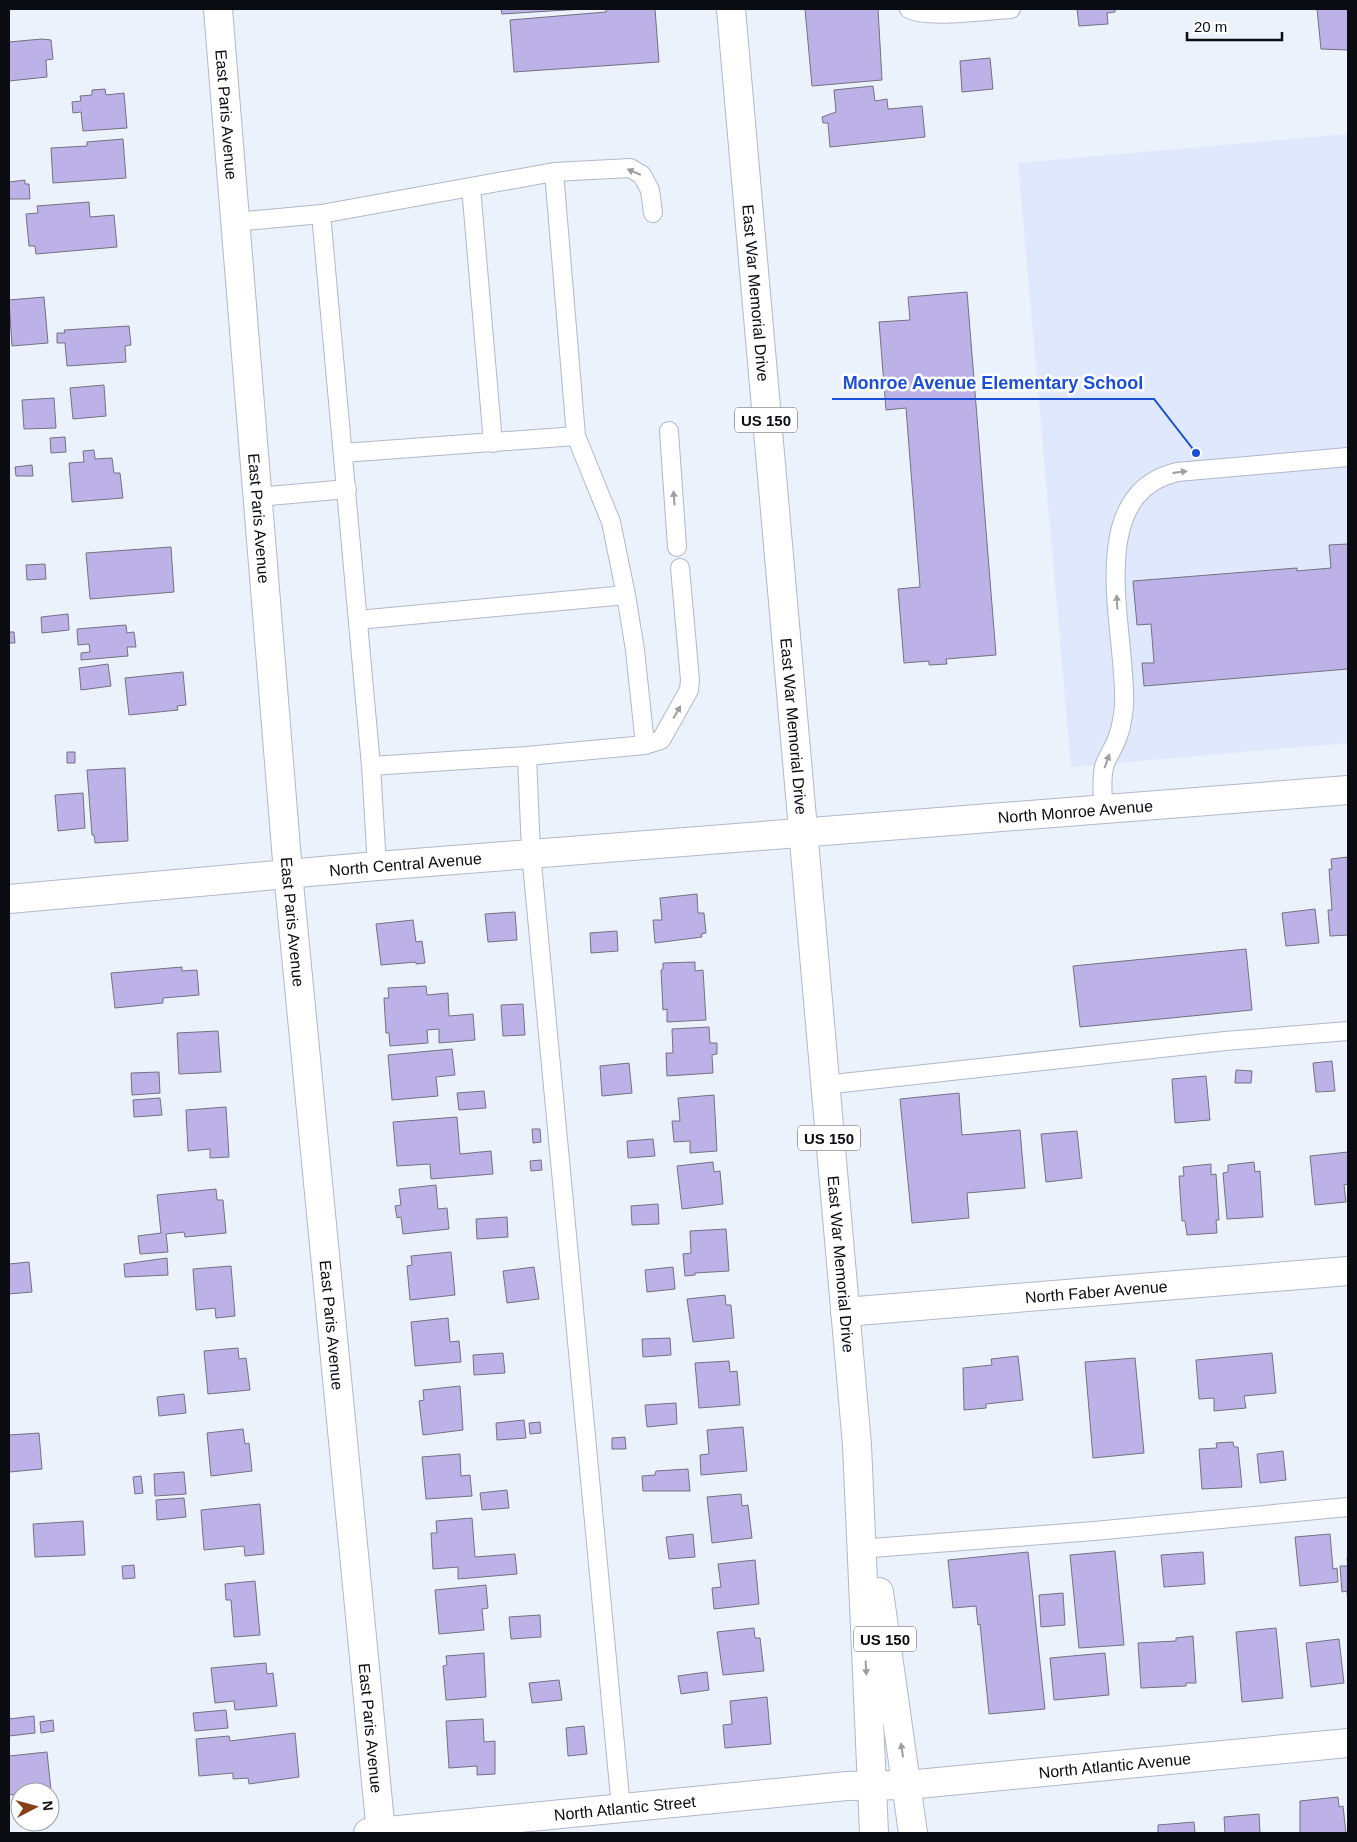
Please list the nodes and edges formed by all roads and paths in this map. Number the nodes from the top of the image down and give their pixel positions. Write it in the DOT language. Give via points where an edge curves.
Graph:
graph roads {
  1 [pos="218,9"];
  2 [pos="731,9"];
  3 [pos="909,9"];
  4 [pos="1010,9"];
  5 [pos="554,172"];
  6 [pos="471,187"];
  7 [pos="653,213"];
  8 [pos="321,214"];
  9 [pos="235,222"];
  10 [pos="669,431"];
  11 [pos="576,436"];
  12 [pos="493,442"];
  13 [pos="343,453"];
  14 [pos="1348,457"];
  15 [pos="347,489"];
  16 [pos="258,497"];
  17 [pos="677,547"];
  18 [pos="680,568"];
  19 [pos="626,595"];
  20 [pos="358,620"];
  21 [pos="645,745"];
  22 [pos="526,756"];
  23 [pos="372,766"];
  24 [pos="1348,790"];
  25 [pos="1103,809"];
  26 [pos="802,832"];
  27 [pos="531,853"];
  28 [pos="377,866"];
  29 [pos="288,873"];
  30 [pos="9,899"];
  31 [pos="1348,1031"];
  32 [pos="824,1085"];
  33 [pos="1348,1270"];
  34 [pos="845,1312"];
  35 [pos="856,1445"];
  36 [pos="1348,1507"];
  37 [pos="872,1548"];
  38 [pos="1348,1744"];
  39 [pos="887,1787"];
  40 [pos="621,1808"];
  41 [pos="479,1827"];
  42 [pos="376,1833"];
  43 [pos="874,1833"];
  44 [pos="913,1833"];
  1 -- 9 [label="main road, East Paris Avenue"];
  2 -- 26 [label="main road, East War Memorial Drive / US 150"];
  3 -- 4 [label="lane" via="933,14"];
  5 -- 6 [label="lane"];
  7 -- 5 [label="lane, one-way" via="650,190 642,175 630,168"];
  5 -- 11 [label="lane"];
  6 -- 8 [label="lane"];
  6 -- 12 [label="lane"];
  8 -- 9 [label="lane"];
  8 -- 13 [label="lane"];
  9 -- 16 [label="main road, East Paris Avenue"];
  17 -- 10 [label="lane, one-way"];
  11 -- 12 [label="lane"];
  11 -- 19 [label="lane" via="611,522"];
  12 -- 13 [label="lane"];
  13 -- 15 [label="lane"];
  25 -- 14 [label="lane, one-way" via="1104,769 1123,717 1125,684 1116,602 1116,545 1124,517 1139,492 1159,476 1177,472"];
  15 -- 16 [label="lane"];
  15 -- 20 [label="lane"];
  16 -- 29 [label="main road, East Paris Avenue"];
  21 -- 18 [label="lane, one-way" via="661,740 689,690"];
  19 -- 20 [label="lane"];
  19 -- 21 [label="lane"];
  20 -- 23 [label="lane"];
  21 -- 22 [label="lane"];
  22 -- 23 [label="lane"];
  22 -- 27 [label="lane"];
  23 -- 28 [label="lane"];
  24 -- 25 [label="main road, North Monroe Avenue"];
  25 -- 26 [label="main road, North Monroe Avenue"];
  26 -- 27 [label="main road, North Central Avenue"];
  26 -- 32 [label="main road, East War Memorial Drive / US 150"];
  27 -- 28 [label="main road, North Central Avenue"];
  27 -- 40 [label="lane"];
  28 -- 29 [label="main road, North Central Avenue"];
  29 -- 30 [label="main road, North Central Avenue"];
  29 -- 42 [label="main road, East Paris Avenue"];
  31 -- 32 [label="lane" via="1225,1041"];
  32 -- 34 [label="main road, East War Memorial Drive / US 150"];
  33 -- 34 [label="main road, North Faber Avenue"];
  34 -- 35 [label="main road, East War Memorial Drive / US 150"];
  35 -- 37 [label="main road, East War Memorial Drive / US 150"];
  35 -- 39 [label="main road, East War Memorial Drive / US 150, one-way"];
  36 -- 37 [label="lane"];
  39 -- 37 [label="main road, East War Memorial Drive / US 150, one-way"];
  38 -- 39 [label="main road, North Atlantic Avenue"];
  39 -- 40 [label="main road, North Atlantic Street" via="846,1786"];
  39 -- 43 [label="main road, East War Memorial Drive / US 150"];
  39 -- 44 [label="main road, East War Memorial Drive / US 150"];
  40 -- 41 [label="main road, North Atlantic Street"];
  41 -- 42 [label="main road, North Atlantic Street"];
}
